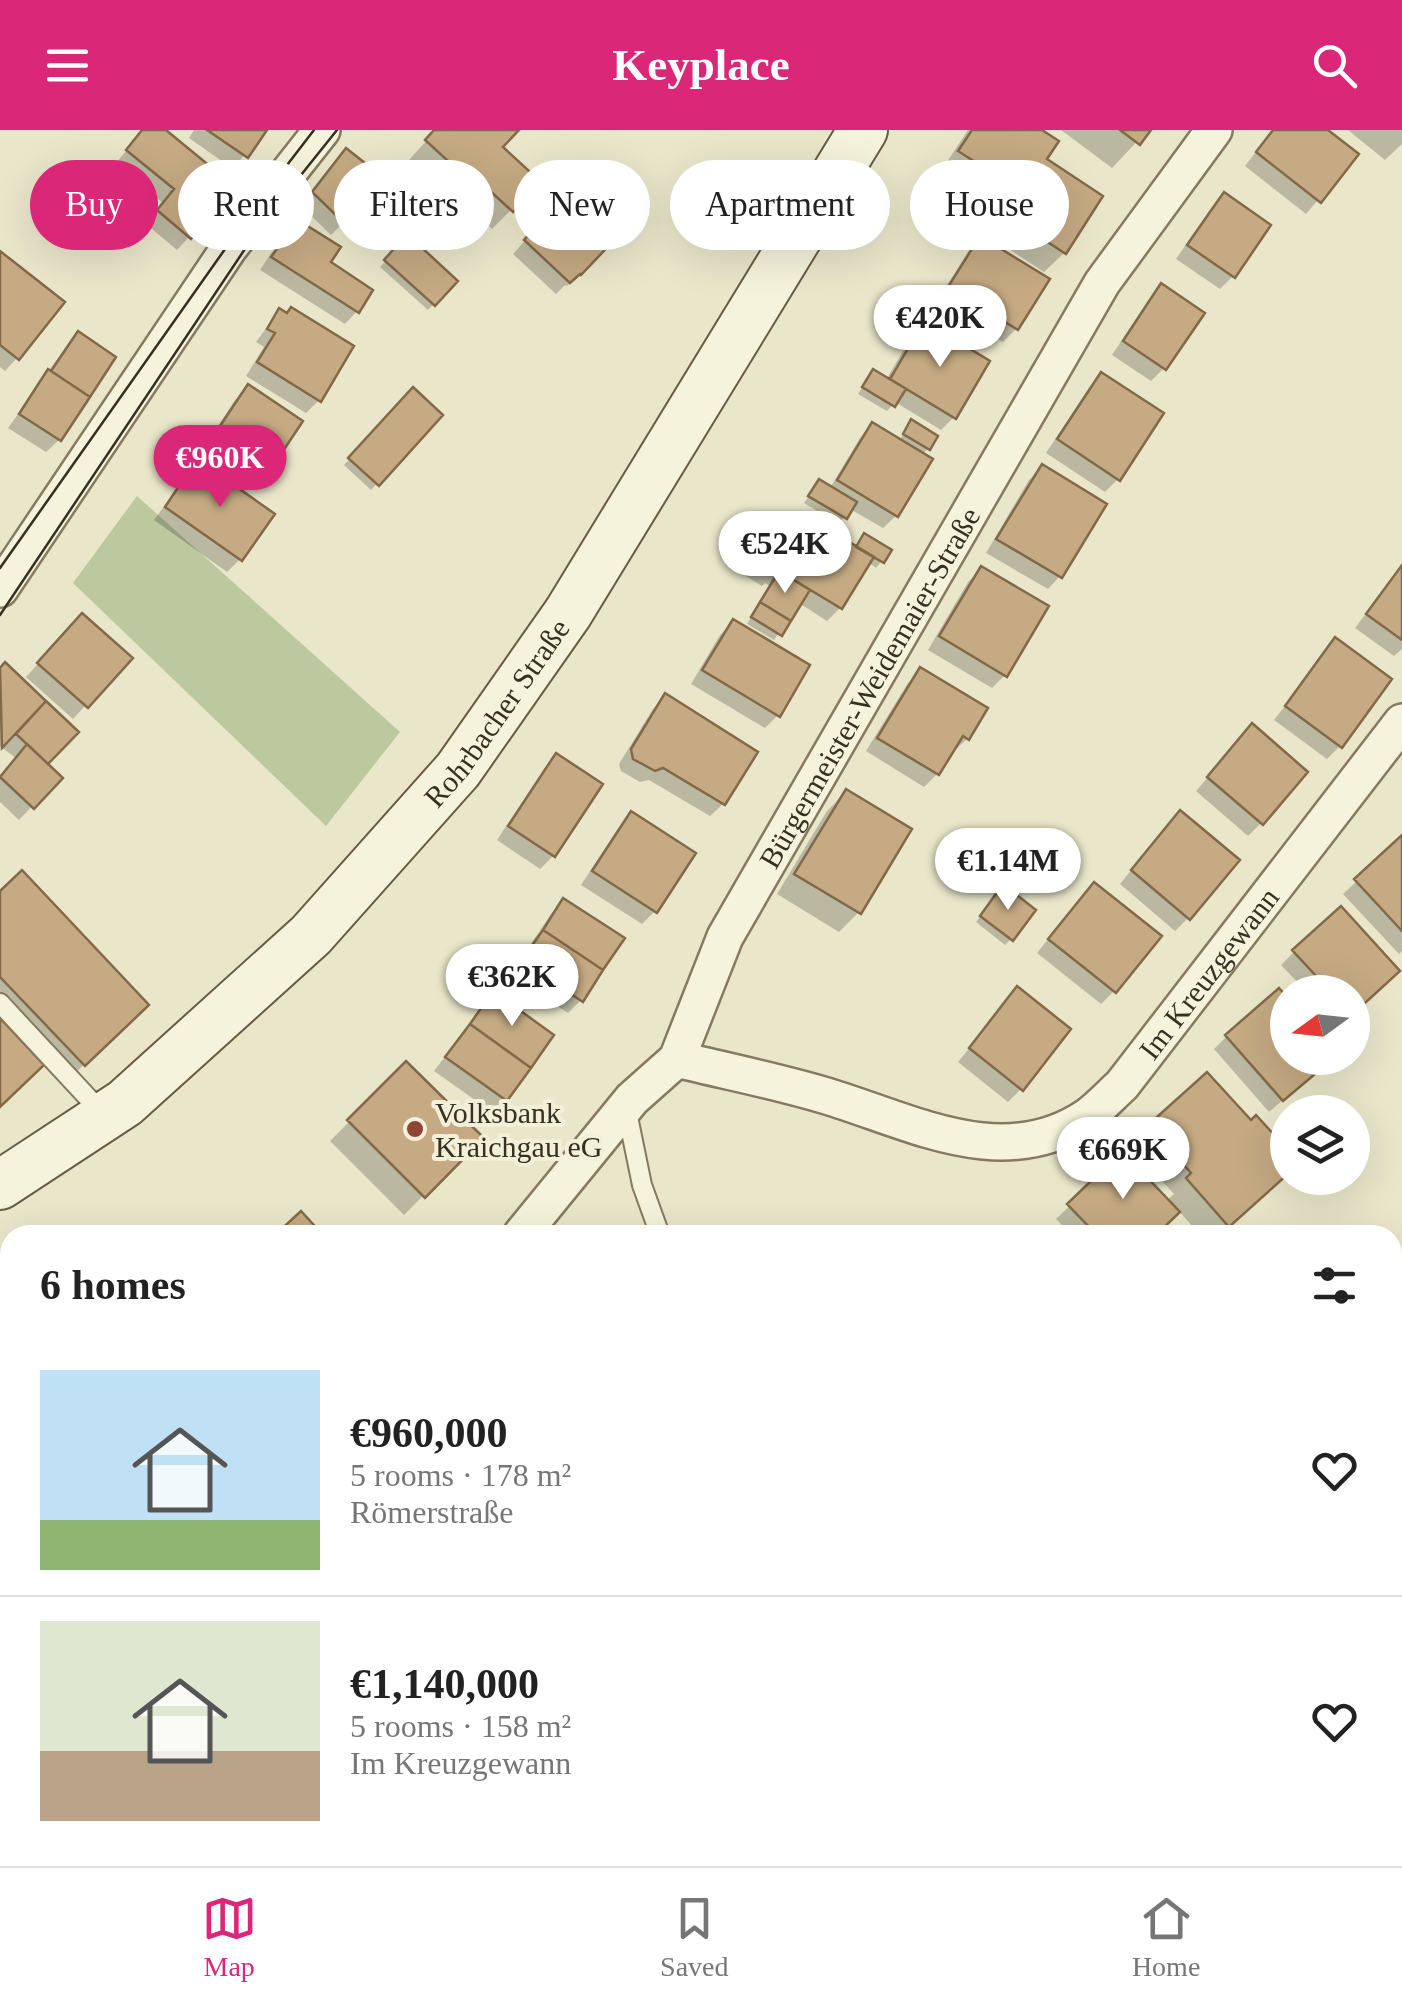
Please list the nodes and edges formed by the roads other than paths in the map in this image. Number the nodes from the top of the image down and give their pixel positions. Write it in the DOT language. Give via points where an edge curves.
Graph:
graph roads {
  1 [pos="322,130"];
  2 [pos="863,130"];
  3 [pos="1214,130"];
  4 [pos="0,589"];
  5 [pos="1402,722"];
  6 [pos="0,1003"];
  7 [pos="677,1059"];
  8 [pos="626,1107"];
  9 [pos="106,1116"];
  10 [pos="0,1185"];
  11 [pos="528,1225"];
  12 [pos="656,1225"];
  1 -- 4 [label="street" via="229,248"];
  2 -- 9 [label="main road, Rohrbacher Straße" via="568,613 458,770 311,935"];
  3 -- 7 [label="street, Bürgermeister-Weidemaier-Straße" via="1102,283 725,937"];
  5 -- 7 [label="street, Im Kreuzgewann" via="1122,1085 1062,1131 982,1142"];
  6 -- 9 [label="lane"];
  7 -- 8 [label="street, Bürgermeister-Weidemaier-Straße"];
  8 -- 11 [label="street, Bürgermeister-Weidemaier-Straße"];
  8 -- 12 [label="lane"];
  9 -- 10 [label="main road, Rohrbacher Straße"];
}
